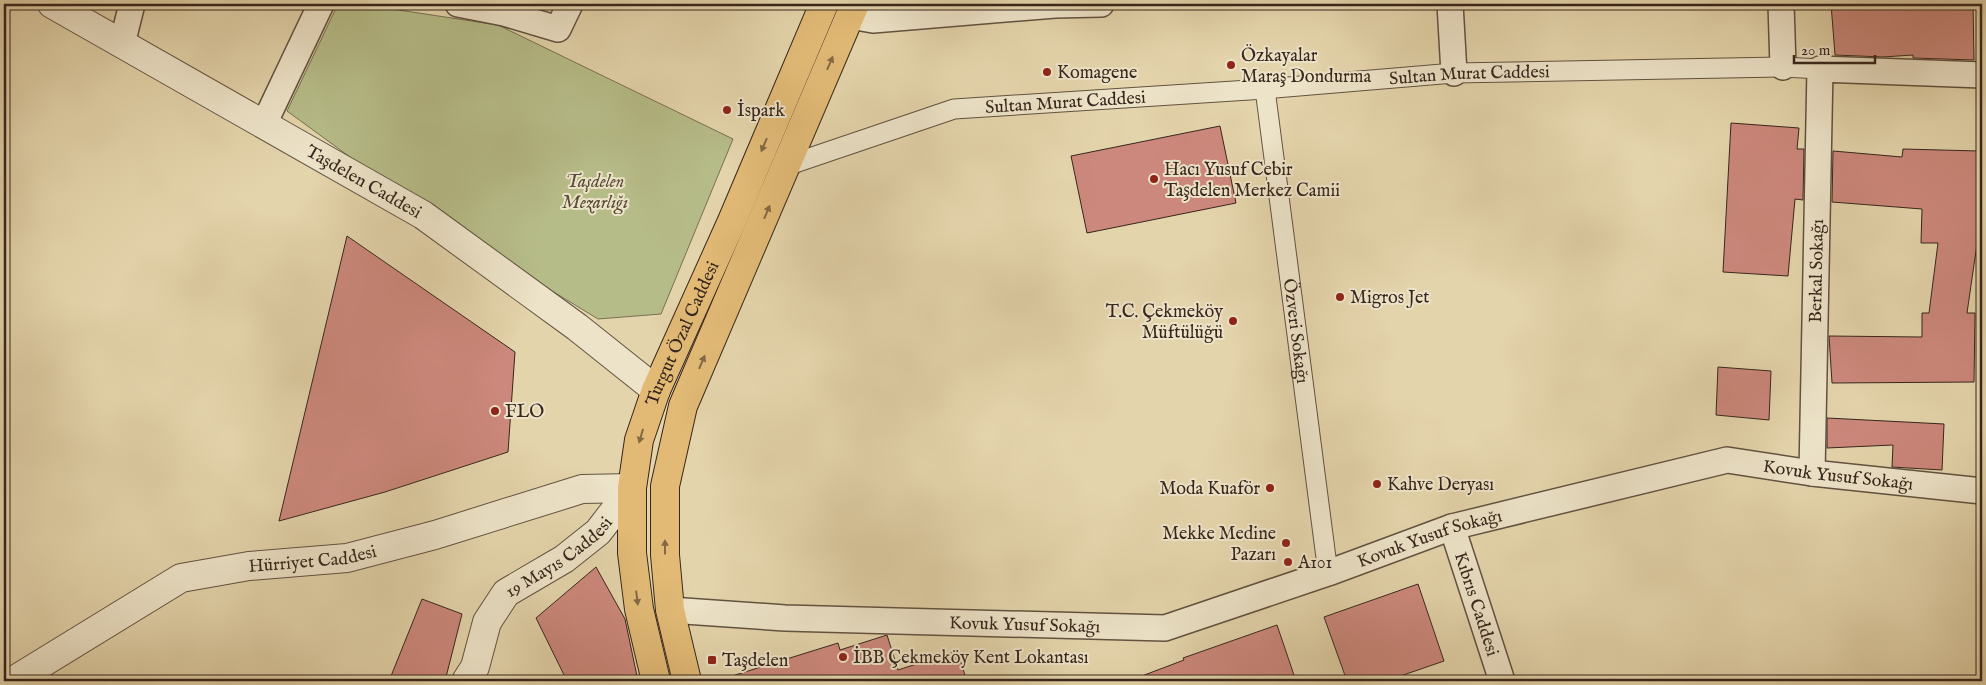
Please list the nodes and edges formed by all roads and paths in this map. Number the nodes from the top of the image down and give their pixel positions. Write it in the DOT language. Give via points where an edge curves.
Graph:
graph roads {
  1 [pos="52,4"];
  2 [pos="132,4"];
  3 [pos="321,4"];
  4 [pos="458,4"];
  5 [pos="570,4"];
  6 [pos="824,4"];
  7 [pos="1101,4"];
  8 [pos="1450,4"];
  9 [pos="1781,4"];
  10 [pos="852,10"];
  11 [pos="122,44"];
  12 [pos="1783,67"];
  13 [pos="1820,69"];
  14 [pos="1454,73"];
  15 [pos="1982,75"];
  16 [pos="1264,89"];
  17 [pos="264,124"];
  18 [pos="786,166"];
  19 [pos="656,390"];
  20 [pos="683,406"];
  21 [pos="1812,472"];
  22 [pos="665,486"];
  23 [pos="632,488"];
  24 [pos="1982,491"];
  25 [pos="1452,527"];
  26 [pos="1328,573"];
  27 [pos="670,610"];
  28 [pos="13,681"];
  29 [pos="466,681"];
  30 [pos="656,681"];
  31 [pos="688,681"];
  32 [pos="1502,681"];
  1 -- 11 [label="street, Taşdelen Caddesi"];
  2 -- 11 [label="street"];
  3 -- 17 [label="street"];
  4 -- 5 [label="street" via="504,12 558,29"];
  6 -- 19 [label="main road, Turgut Özal Caddesi, one-way" via="732,222"];
  7 -- 10 [label="street" via="874,20"];
  8 -- 14 [label="street"];
  9 -- 12 [label="street"];
  18 -- 10 [label="main road, Turgut Özal Caddesi, one-way"];
  11 -- 17 [label="street, Taşdelen Caddesi"];
  12 -- 13 [label="street, Sultan Murat Caddesi"];
  12 -- 14 [label="street, Sultan Murat Caddesi"];
  13 -- 15 [label="street, Sultan Murat Caddesi"];
  13 -- 21 [label="street, Berkal Sokağı"];
  14 -- 16 [label="street, Sultan Murat Caddesi"];
  16 -- 18 [label="street, Sultan Murat Caddesi" via="954,109"];
  16 -- 26 [label="street, Özveri Sokağı"];
  17 -- 19 [label="street, Taşdelen Caddesi" via="423,215 577,327"];
  20 -- 18 [label="main road, Turgut Özal Caddesi, one-way"];
  19 -- 20 [label="main road"];
  19 -- 23 [label="main road, Turgut Özal Caddesi, one-way" via="639,440"];
  20 -- 22 [label="main road, Turgut Özal Caddesi"];
  21 -- 24 [label="street, Kovuk Yusuf Sokağı"];
  21 -- 25 [label="street, Kovuk Yusuf Sokağı" via="1727,460"];
  22 -- 23 [label="main road"];
  27 -- 22 [label="main road, Turgut Özal Caddesi, one-way" via="665,555"];
  23 -- 28 [label="street, Hürriyet Caddesi" via="582,489 435,535 347,558 249,566 181,578"];
  23 -- 29 [label="street, 19 Mayıs Caddesi" via="598,532 564,559 506,593 487,622 475,667"];
  23 -- 30 [label="main road, Turgut Özal Caddesi, one-way" via="632,553 639,609"];
  25 -- 26 [label="street, Kovuk Yusuf Sokağı"];
  25 -- 32 [label="street, Kıbrıs Caddesi"];
  26 -- 27 [label="street, Kovuk Yusuf Sokağı" via="1164,628 795,619"];
  27 -- 31 [label="main road, Turgut Özal Caddesi"];
}
